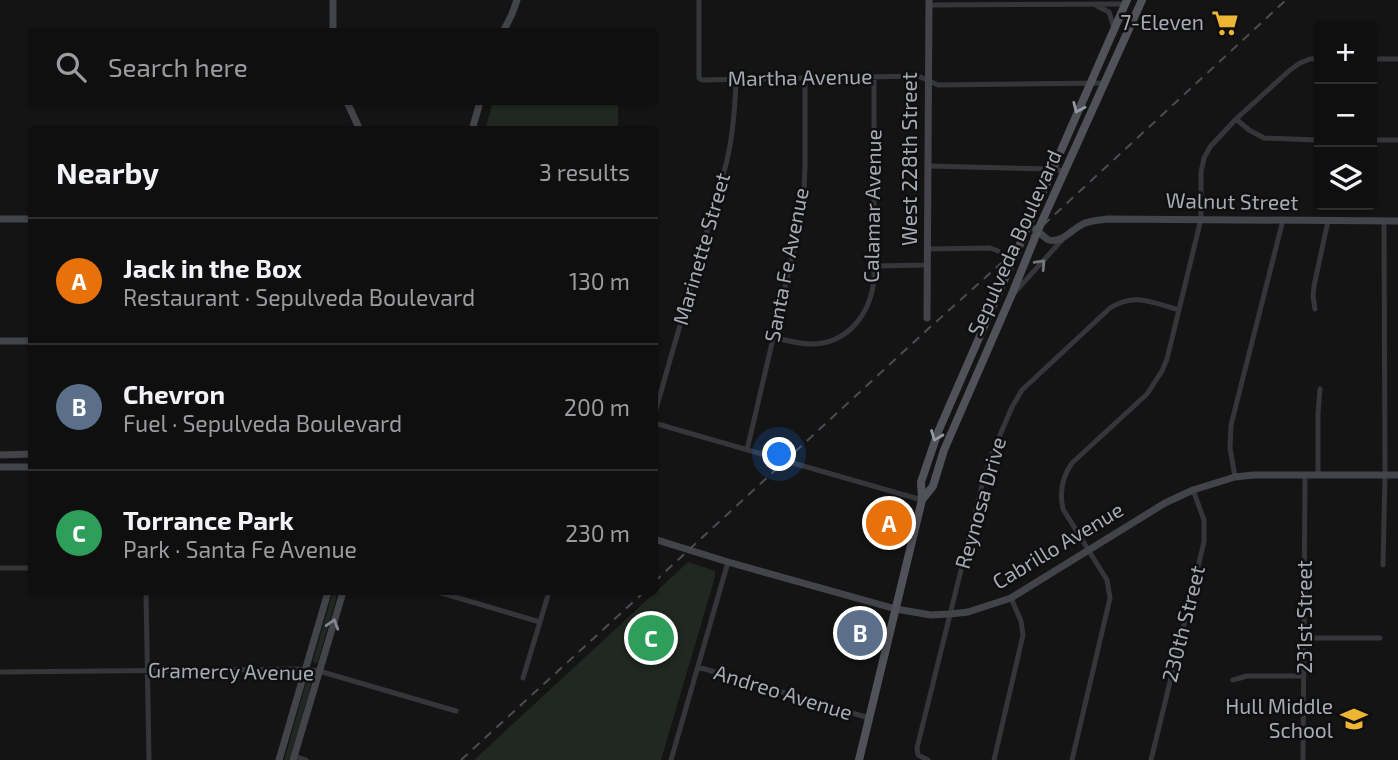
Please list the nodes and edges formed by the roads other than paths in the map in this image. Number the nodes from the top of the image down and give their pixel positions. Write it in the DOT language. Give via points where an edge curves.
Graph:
graph roads {
  1 [pos="332,0"];
  2 [pos="517,0"];
  3 [pos="699,0"];
  4 [pos="1142,0"];
  5 [pos="929,2"];
  6 [pos="1126,2"];
  7 [pos="1094,4"];
  8 [pos="333,28"];
  9 [pos="505,28"];
  10 [pos="1114,28"];
  11 [pos="1377,59"];
  12 [pos="1398,59"];
  13 [pos="1314,60"];
  14 [pos="874,77"];
  15 [pos="805,78"];
  16 [pos="736,80"];
  17 [pos="928,81"];
  18 [pos="1089,83"];
  19 [pos="1105,83"];
  20 [pos="348,105"];
  21 [pos="479,105"];
  22 [pos="1236,119"];
  23 [pos="358,126"];
  24 [pos="473,126"];
  25 [pos="1314,140"];
  26 [pos="1377,140"];
  27 [pos="1398,140"];
  28 [pos="928,166"];
  29 [pos="1052,170"];
  30 [pos="1065,172"];
  31 [pos="0,219"];
  32 [pos="28,219"];
  33 [pos="1201,219"];
  34 [pos="1283,220"];
  35 [pos="1328,221"];
  36 [pos="1384,221"];
  37 [pos="1398,221"];
  38 [pos="1028,226"];
  39 [pos="1038,230"];
  40 [pos="1069,233"];
  41 [pos="927,249"];
  42 [pos="998,251"];
  43 [pos="927,265"];
  44 [pos="874,266"];
  45 [pos="1012,294"];
  46 [pos="1314,309"];
  47 [pos="1179,310"];
  48 [pos="927,318"];
  49 [pos="773,337"];
  50 [pos="0,341"];
  51 [pos="28,341"];
  52 [pos="958,387"];
  53 [pos="1320,389"];
  54 [pos="969,392"];
  55 [pos="658,402"];
  56 [pos="658,424"];
  57 [pos="747,450"];
  58 [pos="28,454"];
  59 [pos="0,455"];
  60 [pos="0,467"];
  61 [pos="28,467"];
  62 [pos="1305,475"];
  63 [pos="1318,475"];
  64 [pos="1385,475"];
  65 [pos="1398,475"];
  66 [pos="1235,477"];
  67 [pos="1192,490"];
  68 [pos="922,499"];
  69 [pos="658,540"];
  70 [pos="1088,550"];
  71 [pos="728,562"];
  72 [pos="1383,565"];
  73 [pos="0,568"];
  74 [pos="28,568"];
  75 [pos="146,595"];
  76 [pos="327,595"];
  77 [pos="342,595"];
  78 [pos="448,595"];
  79 [pos="548,595"];
  80 [pos="1011,598"];
  81 [pos="896,609"];
  82 [pos="950,614"];
  83 [pos="540,622"];
  84 [pos="1305,638"];
  85 [pos="1380,638"];
  86 [pos="698,667"];
  87 [pos="305,669"];
  88 [pos="148,671"];
  89 [pos="319,671"];
  90 [pos="0,672"];
  91 [pos="1304,676"];
  92 [pos="523,678"];
  93 [pos="1233,680"];
  94 [pos="456,711"];
  95 [pos="869,718"];
  96 [pos="293,758"];
  97 [pos="149,760"];
  98 [pos="279,760"];
  99 [pos="306,760"];
  100 [pos="671,760"];
  101 [pos="859,760"];
  102 [pos="928,760"];
  103 [pos="994,760"];
  104 [pos="1072,760"];
  105 [pos="1152,760"];
  106 [pos="1303,760"];
  1 -- 8 [label="street"];
  2 -- 9 [label="street"];
  3 -- 16 [label="street, Martha Avenue" via="699,78"];
  4 -- 19 [label="main road, Sepulveda Boulevard"];
  5 -- 7 [label="street"];
  5 -- 17 [label="street, West 228th Street"];
  6 -- 7 [label="street"];
  6 -- 10 [label="main road, Sepulveda Boulevard"];
  7 -- 10 [label="street" via="1109,12"];
  10 -- 18 [label="main road, Sepulveda Boulevard"];
  11 -- 12 [label="street"];
  13 -- 22 [label="street" via="1300,63"];
  14 -- 15 [label="street, Martha Avenue"];
  14 -- 17 [label="street, Martha Avenue" via="918,76"];
  14 -- 44 [label="street, Calamar Avenue"];
  15 -- 16 [label="street, Martha Avenue"];
  15 -- 49 [label="street, Santa Fe Avenue" via="803,210"];
  16 -- 55 [label="street, Marinette Street" via="732,143"];
  17 -- 18 [label="street, Martha Avenue" via="938,85"];
  17 -- 28 [label="street, West 228th Street"];
  18 -- 19 [label="street, Martha Avenue"];
  18 -- 29 [label="main road, Sepulveda Boulevard, one-way"];
  19 -- 30 [label="main road, Sepulveda Boulevard"];
  20 -- 23 [label="street"];
  21 -- 24 [label="street"];
  22 -- 25 [label="street" via="1264,138"];
  22 -- 33 [label="street" via="1204,158"];
  26 -- 27 [label="street"];
  28 -- 29 [label="street"];
  28 -- 41 [label="street, West 228th Street"];
  29 -- 30 [label="street"];
  29 -- 38 [label="main road, Sepulveda Boulevard"];
  30 -- 39 [label="main road, Sepulveda Boulevard"];
  31 -- 32 [label="street"];
  33 -- 34 [label="street, Walnut Street"];
  33 -- 40 [label="street, Walnut Street" via="1095,220"];
  33 -- 47 [label="street"];
  34 -- 35 [label="street, Walnut Street"];
  34 -- 66 [label="street" via="1231,425"];
  35 -- 36 [label="street, Walnut Street"];
  35 -- 46 [label="street" via="1312,296"];
  36 -- 37 [label="street, Walnut Street"];
  36 -- 64 [label="street"];
  38 -- 39 [label="street, Walnut Street"];
  38 -- 52 [label="main road, Sepulveda Boulevard"];
  39 -- 40 [label="street, Walnut Street" via="1052,240"];
  39 -- 45 [label="main road, Sepulveda Boulevard"];
  45 -- 40 [label="street, Walnut Street, one-way"];
  41 -- 42 [label="street"];
  41 -- 43 [label="street, West 228th Street"];
  43 -- 44 [label="street"];
  43 -- 48 [label="street, West 228th Street"];
  44 -- 49 [label="street, Calamar Avenue" via="873,290 852,330 819,344"];
  45 -- 54 [label="main road, Sepulveda Boulevard"];
  47 -- 70 [label="street" via="1167,359 1154,384 1072,463 1062,481 1063,509"];
  47 -- 82 [label="street, Reynosa Drive" via="1138,299 1110,307 1022,390 991,456"];
  49 -- 57 [label="street, Santa Fe Avenue"];
  50 -- 51 [label="street"];
  52 -- 54 [label="main road"];
  52 -- 68 [label="main road, Sepulveda Boulevard, one-way" via="927,461"];
  53 -- 63 [label="street"];
  54 -- 68 [label="main road, Sepulveda Boulevard" via="933,486"];
  56 -- 57 [label="street"];
  57 -- 68 [label="street"];
  58 -- 59 [label="street"];
  60 -- 61 [label="street"];
  62 -- 63 [label="street, Cabrillo Avenue"];
  62 -- 66 [label="street, Cabrillo Avenue"];
  62 -- 84 [label="street, 231st Street"];
  63 -- 64 [label="street, Cabrillo Avenue"];
  64 -- 65 [label="street, Cabrillo Avenue"];
  64 -- 72 [label="street"];
  66 -- 67 [label="street, Cabrillo Avenue"];
  67 -- 70 [label="street, Cabrillo Avenue"];
  67 -- 105 [label="street, 230th Street" via="1204,520 1204,542"];
  68 -- 81 [label="main road, Sepulveda Boulevard"];
  69 -- 71 [label="street, Cabrillo Avenue"];
  70 -- 80 [label="street, Cabrillo Avenue"];
  70 -- 104 [label="street" via="1107,580 1110,598"];
  71 -- 81 [label="street, Cabrillo Avenue"];
  71 -- 86 [label="street"];
  73 -- 74 [label="street"];
  75 -- 88 [label="street"];
  76 -- 87 [label="street"];
  89 -- 77 [label="street, one-way"];
  78 -- 83 [label="street"];
  79 -- 83 [label="street"];
  80 -- 82 [label="street, Cabrillo Avenue"];
  80 -- 103 [label="street" via="1023,635"];
  81 -- 82 [label="street, Cabrillo Avenue"];
  81 -- 95 [label="main road, Sepulveda Boulevard"];
  82 -- 102 [label="street, Reynosa Drive" via="917,748 918,755"];
  83 -- 92 [label="street"];
  84 -- 85 [label="street"];
  84 -- 91 [label="street, 231st Street"];
  86 -- 95 [label="street, Andreo Avenue"];
  86 -- 100 [label="street"];
  87 -- 88 [label="street, Gramercy Avenue"];
  87 -- 89 [label="street, Gramercy Avenue"];
  87 -- 98 [label="street"];
  88 -- 90 [label="street, Gramercy Avenue"];
  88 -- 97 [label="street"];
  89 -- 94 [label="street, Gramercy Avenue"];
  89 -- 96 [label="street"];
  91 -- 93 [label="street"];
  91 -- 106 [label="street, 231st Street"];
  95 -- 101 [label="main road, Sepulveda Boulevard"];
  96 -- 99 [label="street"];
}
